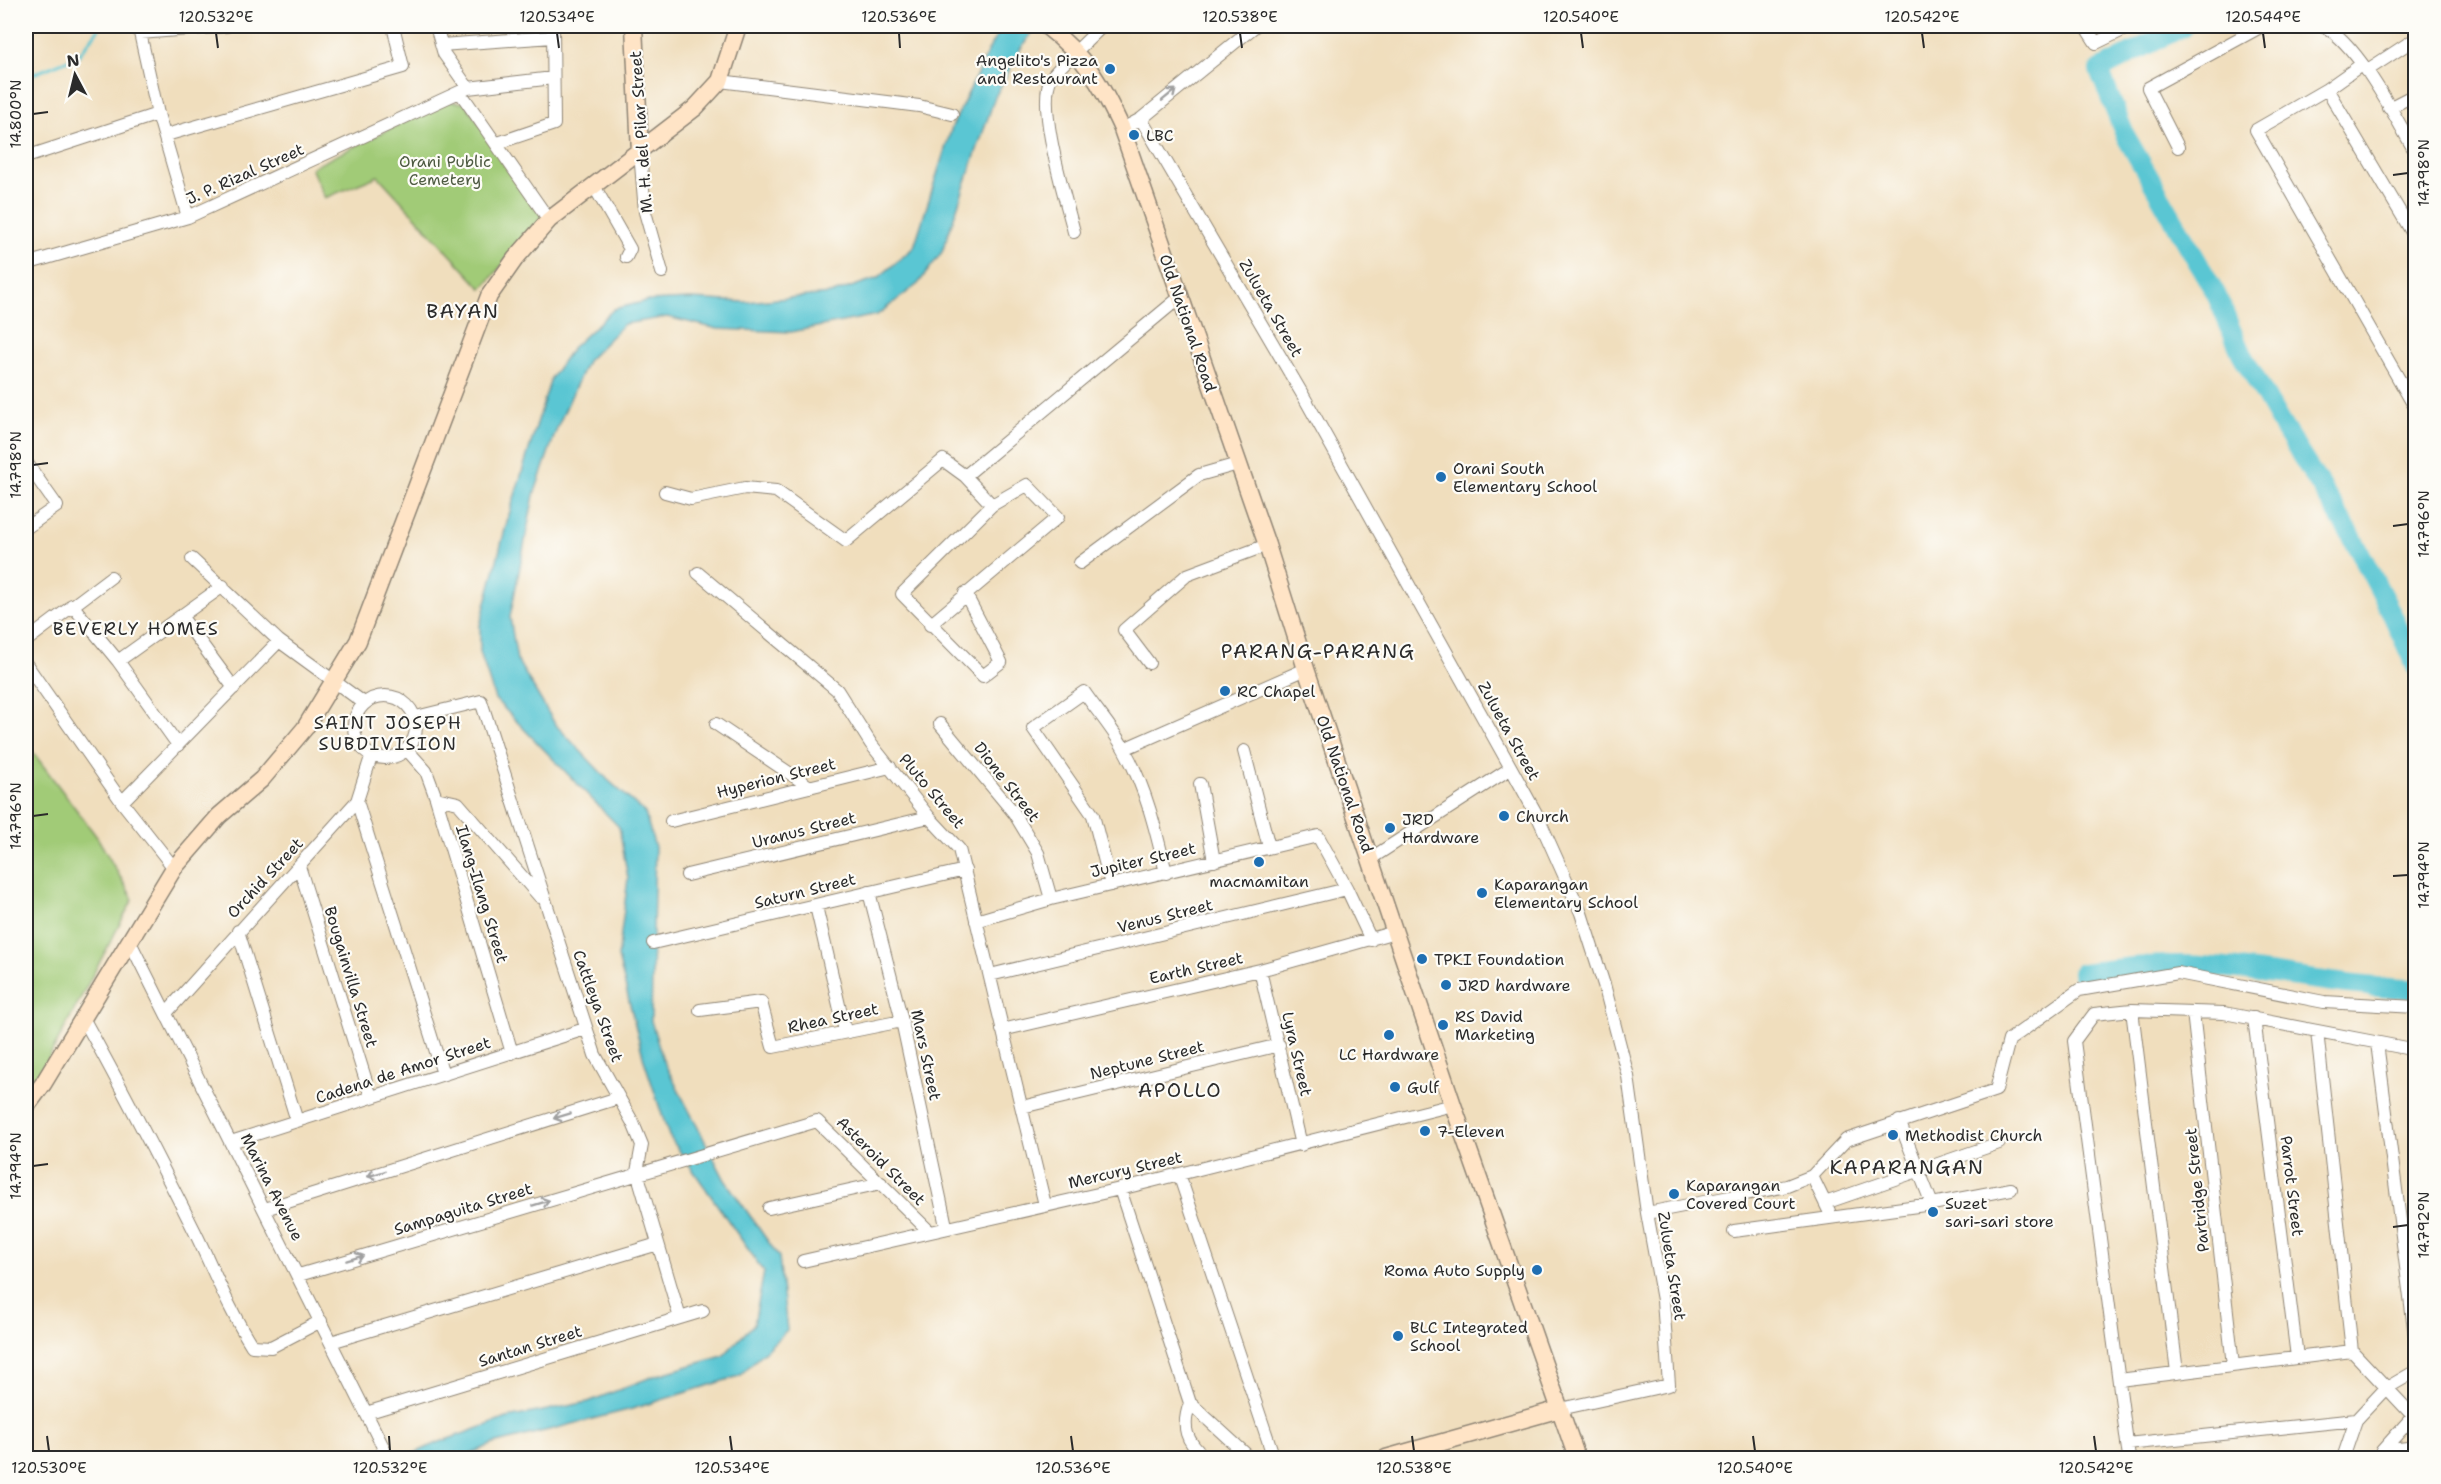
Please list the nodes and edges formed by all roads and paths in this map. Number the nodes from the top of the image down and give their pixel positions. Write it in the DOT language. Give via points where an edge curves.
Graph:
graph roads {
  1 [pos="227,26"];
  2 [pos="393,26"];
  3 [pos="436,26"];
  4 [pos="634,26"];
  5 [pos="738,26"];
  6 [pos="1102,26"];
  7 [pos="1255,26"];
  8 [pos="2085,26"];
  9 [pos="2131,26"];
  10 [pos="2262,26"];
  11 [pos="2324,26"];
  12 [pos="1050,29"];
  13 [pos="553,31"];
  14 [pos="2415,39"];
  15 [pos="441,45"];
  16 [pos="1077,52"];
  17 [pos="2363,68"];
  18 [pos="553,78"];
  19 [pos="720,81"];
  20 [pos="2327,89"];
  21 [pos="464,90"];
  22 [pos="2415,94"];
  23 [pos="2389,108"];
  24 [pos="159,114"];
  25 [pos="952,114"];
  26 [pos="1141,118"];
  27 [pos="1122,129"];
  28 [pos="166,135"];
  29 [pos="498,143"];
  30 [pos="2413,144"];
  31 [pos="2178,147"];
  32 [pos="640,152"];
  33 [pos="26,157"];
  34 [pos="594,186"];
  35 [pos="188,217"];
  36 [pos="549,220"];
  37 [pos="1074,232"];
  38 [pos="2415,239"];
  39 [pos="626,257"];
  40 [pos="26,264"];
  41 [pos="662,272"];
  42 [pos="1179,298"];
  43 [pos="2415,409"];
  44 [pos="26,462"];
  45 [pos="1238,464"];
  46 [pos="965,476"];
  47 [pos="665,492"];
  48 [pos="992,505"];
  49 [pos="26,528"];
  50 [pos="1267,545"];
  51 [pos="192,559"];
  52 [pos="1080,563"];
  53 [pos="698,573"];
  54 [pos="111,578"];
  55 [pos="223,586"];
  56 [pos="965,593"];
  57 [pos="72,605"];
  58 [pos="181,616"];
  59 [pos="930,625"];
  60 [pos="26,641"];
  61 [pos="279,641"];
  62 [pos="118,661"];
  63 [pos="1149,663"];
  64 [pos="26,664"];
  65 [pos="1306,669"];
  66 [pos="333,682"];
  67 [pos="234,688"];
  68 [pos="364,703"];
  69 [pos="416,717"];
  70 [pos="716,724"];
  71 [pos="940,724"];
  72 [pos="178,745"];
  73 [pos="1124,749"];
  74 [pos="408,751"];
  75 [pos="1244,751"];
  76 [pos="371,757"];
  77 [pos="890,767"];
  78 [pos="1511,768"];
  79 [pos="1200,784"];
  80 [pos="810,787"];
  81 [pos="436,798"];
  82 [pos="357,801"];
  83 [pos="122,802"];
  84 [pos="929,817"];
  85 [pos="671,821"];
  86 [pos="1269,847"];
  87 [pos="1370,859"];
  88 [pos="1214,861"];
  89 [pos="299,866"];
  90 [pos="174,868"];
  91 [pos="964,870"];
  92 [pos="1166,873"];
  93 [pos="687,875"];
  94 [pos="1111,885"];
  95 [pos="1347,889"];
  96 [pos="869,892"];
  97 [pos="1051,899"];
  98 [pos="545,902"];
  99 [pos="816,906"];
  100 [pos="976,921"];
  101 [pos="238,931"];
  102 [pos="1395,932"];
  103 [pos="129,940"];
  104 [pos="1371,940"];
  105 [pos="653,943"];
  106 [pos="1260,970"];
  107 [pos="990,975"];
  108 [pos="2415,1007"];
  109 [pos="700,1010"];
  110 [pos="2132,1010"];
  111 [pos="167,1012"];
  112 [pos="2193,1012"];
  113 [pos="82,1018"];
  114 [pos="2254,1018"];
  115 [pos="902,1021"];
  116 [pos="585,1029"];
  117 [pos="1002,1030"];
  118 [pos="2317,1030"];
  119 [pos="845,1031"];
  120 [pos="2377,1043"];
  121 [pos="1279,1044"];
  122 [pos="2415,1050"];
  123 [pos="512,1053"];
  124 [pos="443,1074"];
  125 [pos="371,1097"];
  126 [pos="618,1098"];
  127 [pos="1453,1105"];
  128 [pos="26,1107"];
  129 [pos="1022,1107"];
  130 [pos="297,1121"];
  131 [pos="1899,1121"];
  132 [pos="231,1142"];
  133 [pos="1999,1143"];
  134 [pos="740,1144"];
  135 [pos="1301,1145"];
  136 [pos="1920,1172"];
  137 [pos="637,1173"];
  138 [pos="1179,1174"];
  139 [pos="1812,1176"];
  140 [pos="881,1183"];
  141 [pos="1120,1189"];
  142 [pos="2011,1189"];
  143 [pos="1825,1203"];
  144 [pos="1932,1204"];
  145 [pos="1045,1205"];
  146 [pos="769,1208"];
  147 [pos="265,1209"];
  148 [pos="1647,1213"];
  149 [pos="1832,1217"];
  150 [pos="946,1226"];
  151 [pos="929,1231"];
  152 [pos="1734,1231"];
  153 [pos="658,1244"];
  154 [pos="803,1261"];
  155 [pos="298,1275"];
  156 [pos="703,1311"];
  157 [pos="680,1318"];
  158 [pos="321,1321"];
  159 [pos="332,1342"];
  160 [pos="2415,1344"];
  161 [pos="2352,1351"];
  162 [pos="2297,1358"];
  163 [pos="2233,1365"];
  164 [pos="2415,1371"];
  165 [pos="2177,1372"];
  166 [pos="2119,1380"];
  167 [pos="2385,1389"];
  168 [pos="1190,1403"];
  169 [pos="1560,1409"];
  170 [pos="366,1413"];
  171 [pos="2414,1416"];
  172 [pos="2356,1420"];
  173 [pos="2127,1444"];
  174 [pos="2415,1447"];
  175 [pos="384,1449"];
  176 [pos="2380,1455"];
  177 [pos="1395,1457"];
  178 [pos="1205,1458"];
  179 [pos="1250,1458"];
  180 [pos="1274,1458"];
  181 [pos="1577,1458"];
  182 [pos="2129,1458"];
  183 [pos="2343,1458"];
  1 -- 24 [label="street" via="140,33"];
  2 -- 28 [label="street" via="403,67"];
  3 -- 15 [label="street"];
  4 -- 32 [label="street, M. H. del Pilar Street"];
  5 -- 19 [label="street"];
  6 -- 16 [label="street"];
  26 -- 7 [label="street, one-way"];
  8 -- 9 [label="street" via="2096,44"];
  10 -- 31 [label="street" via="2148,88"];
  11 -- 17 [label="street" via="2338,33"];
  12 -- 16 [label="street, Old National Road"];
  13 -- 15 [label="street"];
  13 -- 18 [label="street"];
  14 -- 17 [label="street"];
  15 -- 21 [label="street"];
  16 -- 27 [label="street, Old National Road" via="1096,77"];
  16 -- 37 [label="street" via="1051,77 1046,92 1055,156"];
  17 -- 20 [label="street"];
  17 -- 23 [label="street"];
  18 -- 21 [label="street, J. P. Rizal Street"];
  18 -- 29 [label="street" via="554,124"];
  19 -- 25 [label="street" via="919,106"];
  19 -- 32 [label="street" via="695,108"];
  20 -- 38 [label="street"];
  20 -- 43 [label="street" via="2256,130"];
  21 -- 29 [label="street"];
  21 -- 35 [label="street, J. P. Rizal Street"];
  22 -- 23 [label="street"];
  23 -- 30 [label="street"];
  24 -- 28 [label="street"];
  24 -- 33 [label="street"];
  26 -- 27 [label="street"];
  26 -- 78 [label="street, Zulueta Street" via="1304,398"];
  27 -- 42 [label="street, Old National Road"];
  28 -- 35 [label="street"];
  29 -- 36 [label="street"];
  32 -- 34 [label="street"];
  32 -- 41 [label="street, M. H. del Pilar Street" via="645,212"];
  34 -- 36 [label="street"];
  34 -- 39 [label="street" via="630,249"];
  35 -- 40 [label="street, J. P. Rizal Street"];
  36 -- 66 [label="street" via="489,296 358,641"];
  42 -- 45 [label="street, Old National Road"];
  42 -- 46 [label="street"];
  44 -- 49 [label="street" via="57,506"];
  45 -- 50 [label="street, Old National Road"];
  45 -- 52 [label="street" via="1199,475"];
  46 -- 47 [label="street" via="943,460 846,542 776,491 745,489 691,499"];
  46 -- 48 [label="street"];
  48 -- 56 [label="street" via="1027,485 1058,517"];
  48 -- 59 [label="street" via="902,594"];
  50 -- 63 [label="street" via="1186,575 1124,630"];
  50 -- 65 [label="street, Old National Road"];
  51 -- 55 [label="street"];
  53 -- 77 [label="street, Pluto Street" via="837,690"];
  54 -- 57 [label="street"];
  55 -- 58 [label="street"];
  55 -- 61 [label="street"];
  56 -- 59 [label="street"];
  56 -- 59 [label="street" via="1000,662 983,676"];
  57 -- 60 [label="street"];
  57 -- 62 [label="street"];
  58 -- 62 [label="street"];
  58 -- 67 [label="street"];
  61 -- 66 [label="street"];
  61 -- 67 [label="street"];
  62 -- 72 [label="street"];
  64 -- 83 [label="street"];
  65 -- 73 [label="street"];
  65 -- 87 [label="street, Old National Road"];
  66 -- 68 [label="street"];
  66 -- 90 [label="street" via="305,728 262,779 219,816"];
  67 -- 72 [label="street"];
  68 -- 69 [label="street" via="384,695 404,701"];
  68 -- 76 [label="street" via="353,729 358,743"];
  69 -- 74 [label="street" via="417,735"];
  69 -- 98 [label="street, Cattleya Street" via="481,701"];
  70 -- 80 [label="street"];
  71 -- 97 [label="street, Dione Street" via="1014,813 1038,853"];
  72 -- 83 [label="street"];
  73 -- 92 [label="street" via="1155,822"];
  73 -- 94 [label="street" via="1084,692 1033,728 1093,815"];
  74 -- 76 [label="street" via="388,759"];
  74 -- 81 [label="street, Ilang-Ilang Street" via="426,771"];
  75 -- 86 [label="street"];
  76 -- 82 [label="street, Orchid Street"];
  77 -- 80 [label="street, Hyperion Street"];
  77 -- 84 [label="street, Pluto Street"];
  78 -- 87 [label="street"];
  78 -- 148 [label="street, Zulueta Street" via="1538,817 1581,913 1605,988 1628,1076"];
  79 -- 88 [label="street"];
  80 -- 85 [label="street, Hyperion Street"];
  81 -- 98 [label="street" via="458,803"];
  81 -- 123 [label="street, Ilang-Ilang Street"];
  82 -- 89 [label="street, Orchid Street"];
  82 -- 124 [label="street"];
  83 -- 90 [label="street"];
  84 -- 91 [label="street, Pluto Street" via="959,849"];
  84 -- 93 [label="street, Uranus Street"];
  86 -- 88 [label="street, Jupiter Street"];
  86 -- 95 [label="street, Jupiter Street" via="1318,836"];
  87 -- 102 [label="street, Old National Road"];
  88 -- 92 [label="street, Jupiter Street"];
  89 -- 101 [label="street, Orchid Street"];
  89 -- 125 [label="street, Bougainvilla Street"];
  90 -- 103 [label="street"];
  91 -- 96 [label="street, Saturn Street"];
  91 -- 100 [label="street, Pluto Street"];
  92 -- 94 [label="street, Jupiter Street"];
  94 -- 97 [label="street, Jupiter Street"];
  95 -- 104 [label="street"];
  95 -- 107 [label="street, Venus Street"];
  96 -- 99 [label="street, Saturn Street"];
  96 -- 115 [label="street, Mars Street"];
  97 -- 100 [label="street, Jupiter Street"];
  98 -- 116 [label="street, Cattleya Street"];
  99 -- 105 [label="street, Saturn Street"];
  99 -- 119 [label="street"];
  100 -- 107 [label="street, Pluto Street"];
  101 -- 111 [label="street, Orchid Street"];
  101 -- 130 [label="street"];
  102 -- 104 [label="street, Earth Street"];
  102 -- 127 [label="street, Old National Road"];
  103 -- 111 [label="street, Marina Avenue"];
  103 -- 113 [label="street"];
  104 -- 106 [label="street, Earth Street"];
  106 -- 117 [label="street, Earth Street"];
  106 -- 121 [label="street, Lyra Street"];
  107 -- 117 [label="street, Pluto Street"];
  108 -- 131 [label="street" via="2324,1002 2178,973 2079,990 2008,1040 1996,1090"];
  109 -- 119 [label="street, Rhea Street" via="762,1002 773,1047"];
  110 -- 112 [label="street"];
  110 -- 165 [label="street"];
  110 -- 166 [label="street" via="2094,1014 2074,1041"];
  111 -- 132 [label="street, Marina Avenue"];
  112 -- 114 [label="street"];
  112 -- 163 [label="street, Partridge Street"];
  113 -- 128 [label="street"];
  113 -- 158 [label="street" via="175,1192 231,1313 252,1346 271,1347"];
  114 -- 118 [label="street"];
  114 -- 162 [label="street, Parrot Street"];
  115 -- 119 [label="street, Rhea Street"];
  115 -- 150 [label="street, Mars Street"];
  116 -- 123 [label="street, Cadena de Amor Street"];
  116 -- 126 [label="street, Cattleya Street"];
  117 -- 129 [label="street, Pluto Street"];
  118 -- 120 [label="street"];
  118 -- 161 [label="street"];
  120 -- 122 [label="street"];
  120 -- 160 [label="street"];
  121 -- 129 [label="street, Neptune Street"];
  121 -- 135 [label="street, Lyra Street"];
  123 -- 124 [label="street, Cadena de Amor Street"];
  124 -- 125 [label="street, Cadena de Amor Street"];
  125 -- 130 [label="street, Cadena de Amor Street"];
  126 -- 137 [label="street, Cattleya Street" via="642,1145"];
  126 -- 147 [label="street, one-way"];
  127 -- 135 [label="street, Mercury Street"];
  127 -- 169 [label="street, Old National Road"];
  129 -- 145 [label="street, Pluto Street"];
  130 -- 132 [label="street, Cadena de Amor Street"];
  131 -- 136 [label="street"];
  131 -- 139 [label="street" via="1846,1140"];
  132 -- 147 [label="street, Marina Avenue"];
  133 -- 136 [label="street"];
  134 -- 137 [label="street, Sampaguita Street"];
  134 -- 140 [label="street, Asteroid Street" via="817,1121"];
  135 -- 138 [label="street, Mercury Street"];
  136 -- 143 [label="street"];
  136 -- 144 [label="street"];
  137 -- 153 [label="street, Cattleya Street"];
  155 -- 137 [label="street, Sampaguita Street, one-way"];
  138 -- 141 [label="street, Mercury Street"];
  138 -- 180 [label="street"];
  139 -- 143 [label="street"];
  139 -- 148 [label="street" via="1786,1186"];
  140 -- 146 [label="street"];
  140 -- 151 [label="street, Asteroid Street"];
  141 -- 145 [label="street, Mercury Street"];
  141 -- 168 [label="street"];
  142 -- 144 [label="street"];
  143 -- 149 [label="street"];
  144 -- 149 [label="street"];
  145 -- 150 [label="street, Mercury Street"];
  147 -- 155 [label="street, Marina Avenue"];
  148 -- 169 [label="street, Zulueta Street" via="1663,1299 1669,1385"];
  149 -- 152 [label="street"];
  150 -- 151 [label="street, Mercury Street"];
  151 -- 154 [label="street, Mercury Street"];
  153 -- 157 [label="street, Cattleya Street"];
  153 -- 159 [label="street"];
  155 -- 158 [label="street, Marina Avenue"];
  156 -- 157 [label="street, Santan Street"];
  157 -- 170 [label="street, Santan Street"];
  158 -- 159 [label="street, Marina Avenue"];
  159 -- 170 [label="street, Marina Avenue"];
  161 -- 162 [label="street"];
  161 -- 167 [label="street"];
  162 -- 163 [label="street"];
  163 -- 165 [label="street"];
  164 -- 167 [label="street"];
  165 -- 166 [label="street"];
  166 -- 173 [label="street"];
  167 -- 171 [label="street"];
  167 -- 172 [label="street"];
  168 -- 178 [label="street" via="1185,1419 1189,1443"];
  168 -- 179 [label="street"];
  169 -- 177 [label="street"];
  169 -- 181 [label="street, Old National Road"];
  170 -- 175 [label="street, Marina Avenue"];
  171 -- 176 [label="street"];
  172 -- 173 [label="street"];
  172 -- 183 [label="street"];
  173 -- 182 [label="street"];
  174 -- 176 [label="street"];
}
